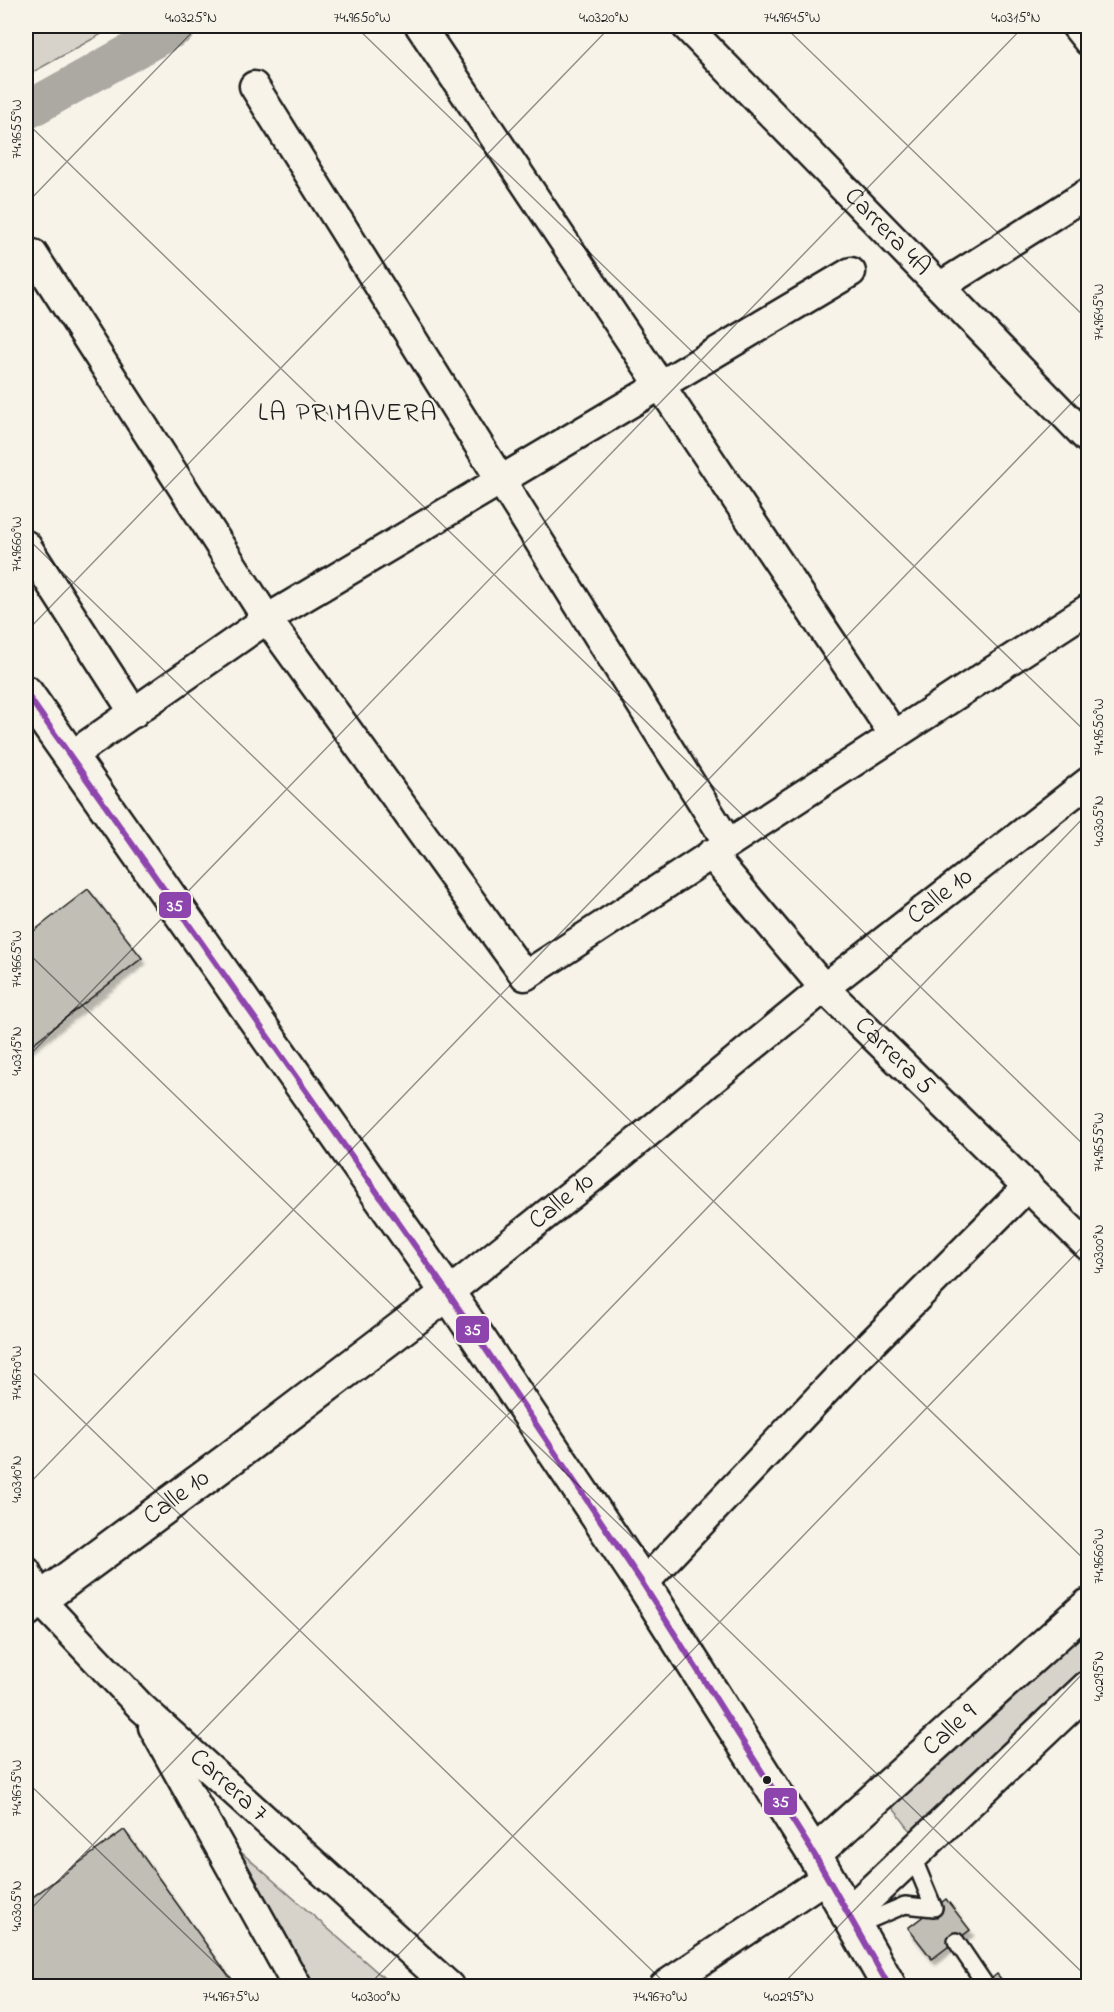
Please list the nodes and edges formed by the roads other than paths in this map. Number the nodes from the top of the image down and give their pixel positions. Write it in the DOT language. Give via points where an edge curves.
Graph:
graph roads {
  1 [pos="420,26"];
  2 [pos="686,26"];
  3 [pos="1077,26"];
  4 [pos="1089,41"];
  5 [pos="254,86"];
  6 [pos="1089,193"];
  7 [pos="33,254"];
  8 [pos="851,272"];
  9 [pos="941,286"];
  10 [pos="660,386"];
  11 [pos="1089,439"];
  12 [pos="500,480"];
  13 [pos="26,545"];
  14 [pos="1089,609"];
  15 [pos="267,619"];
  16 [pos="30,705"];
  17 [pos="134,713"];
  18 [pos="894,735"];
  19 [pos="71,756"];
  20 [pos="1089,782"];
  21 [pos="719,849"];
  22 [pos="824,988"];
  23 [pos="1028,1186"];
  24 [pos="1089,1246"];
  25 [pos="448,1293"];
  26 [pos="26,1571"];
  27 [pos="643,1584"];
  28 [pos="30,1599"];
  29 [pos="1089,1606"];
  30 [pos="1089,1688"];
  31 [pos="141,1707"];
  32 [pos="912,1855"];
  33 [pos="820,1865"];
  34 [pos="852,1922"];
  35 [pos="956,1941"];
  36 [pos="986,1984"];
  37 [pos="297,1986"];
  38 [pos="450,1986"];
  39 [pos="664,1986"];
  40 [pos="889,1986"];
  1 -- 10 [label="street"];
  2 -- 9 [label="street, Carrera 4A"];
  3 -- 4 [label="street"];
  5 -- 12 [label="street, Carrera 5"];
  6 -- 9 [label="street"];
  7 -- 15 [label="street"];
  8 -- 10 [label="street"];
  9 -- 11 [label="street, Carrera 4A"];
  10 -- 12 [label="street"];
  10 -- 18 [label="street"];
  12 -- 15 [label="street"];
  12 -- 21 [label="street, Carrera 5"];
  13 -- 17 [label="street"];
  14 -- 18 [label="street"];
  15 -- 17 [label="street"];
  15 -- 21 [label="street" via="525,976"];
  16 -- 19 [label="main road"];
  17 -- 19 [label="street"];
  18 -- 21 [label="street"];
  19 -- 25 [label="main road"];
  20 -- 22 [label="street, Calle 10"];
  21 -- 22 [label="street, Carrera 5"];
  22 -- 23 [label="street, Carrera 5"];
  22 -- 25 [label="street, Calle 10"];
  23 -- 24 [label="street, Carrera 5"];
  23 -- 27 [label="street" via="847,1368"];
  25 -- 27 [label="main road"];
  25 -- 28 [label="main road, Calle 10"];
  26 -- 28 [label="street, Carrera 7"];
  27 -- 33 [label="main road"];
  28 -- 31 [label="street, Carrera 7"];
  29 -- 33 [label="main road, Calle 9"];
  30 -- 32 [label="main road"];
  31 -- 37 [label="street"];
  31 -- 38 [label="street, Carrera 7"];
  32 -- 34 [label="main road"];
  32 -- 34 [label="lane" via="934,1908 905,1905"];
  33 -- 34 [label="main road"];
  33 -- 39 [label="street, Calle 9"];
  34 -- 40 [label="main road"];
  35 -- 36 [label="lane"];
}
